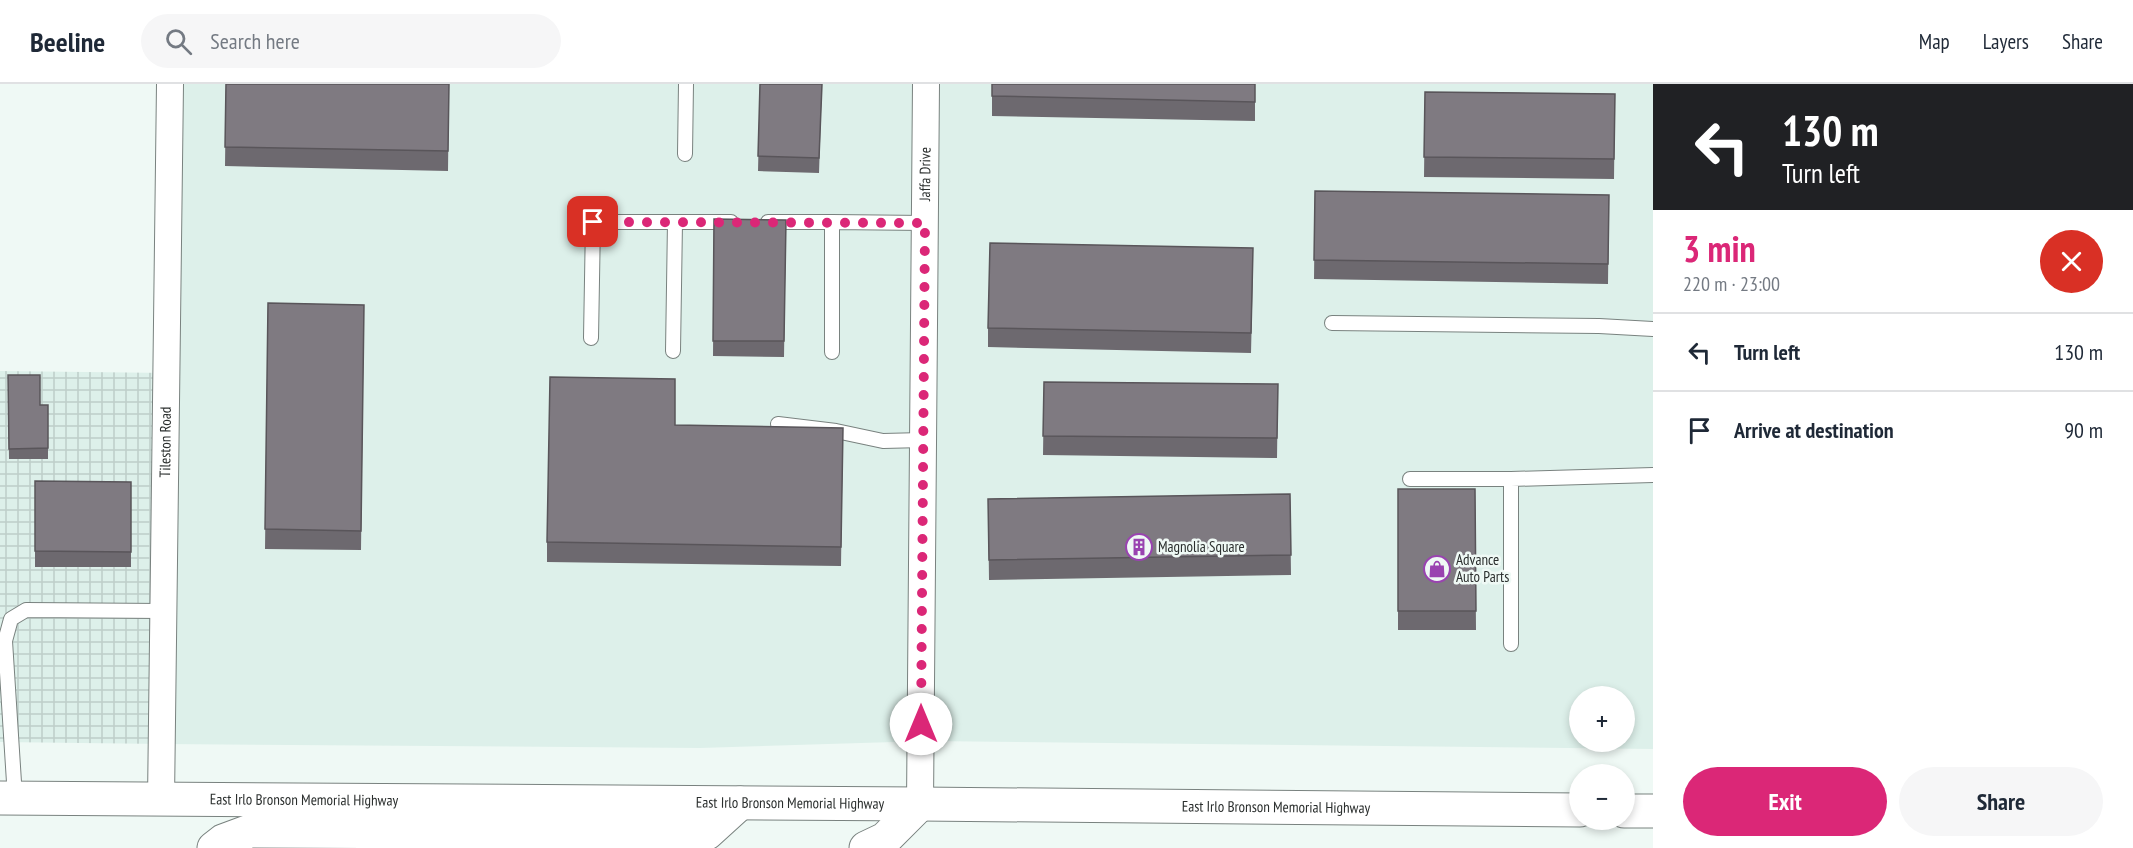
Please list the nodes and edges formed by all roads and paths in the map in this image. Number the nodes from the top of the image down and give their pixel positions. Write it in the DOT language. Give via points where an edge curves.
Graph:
graph roads {
  1 [pos="170,84"];
  2 [pos="686,84"];
  3 [pos="926,84"];
  4 [pos="685,154"];
  5 [pos="675,222"];
  6 [pos="832,222"];
  7 [pos="925,223"];
  8 [pos="1332,323"];
  9 [pos="1653,329"];
  10 [pos="591,338"];
  11 [pos="673,351"];
  12 [pos="832,352"];
  13 [pos="778,424"];
  14 [pos="923,440"];
  15 [pos="1653,475"];
  16 [pos="1410,478"];
  17 [pos="1511,479"];
  18 [pos="163,612"];
  19 [pos="1511,644"];
  20 [pos="8,798"];
  21 [pos="161,800"];
  22 [pos="740,803"];
  23 [pos="920,804"];
  24 [pos="1569,810"];
  25 [pos="1635,811"];
  26 [pos="1653,811"];
  27 [pos="214,848"];
  28 [pos="866,848"];
  1 -- 18 [label="street, Tileston Road"];
  2 -- 4 [label="lane"];
  3 -- 7 [label="street, Jaffa Drive"];
  5 -- 6 [label="lane"];
  5 -- 10 [label="lane" via="593,222"];
  5 -- 11 [label="lane"];
  6 -- 7 [label="lane"];
  6 -- 12 [label="lane"];
  7 -- 14 [label="street, Jaffa Drive"];
  8 -- 9 [label="lane"];
  13 -- 14 [label="lane" via="883,441"];
  14 -- 23 [label="street, Jaffa Drive"];
  15 -- 17 [label="lane"];
  16 -- 17 [label="lane"];
  17 -- 19 [label="lane"];
  18 -- 20 [label="lane" via="26,610 11,620 5,641"];
  18 -- 21 [label="street, Tileston Road"];
  20 -- 21 [label="highway, East Irlo Bronson Memorial Highway"];
  21 -- 22 [label="highway, East Irlo Bronson Memorial Highway"];
  22 -- 23 [label="highway, East Irlo Bronson Memorial Highway"];
  22 -- 27 [label="highway" via="706,833 250,831"];
  23 -- 24 [label="highway, East Irlo Bronson Memorial Highway"];
  23 -- 28 [label="highway" via="885,839"];
  25 -- 26 [label="highway"];
}
